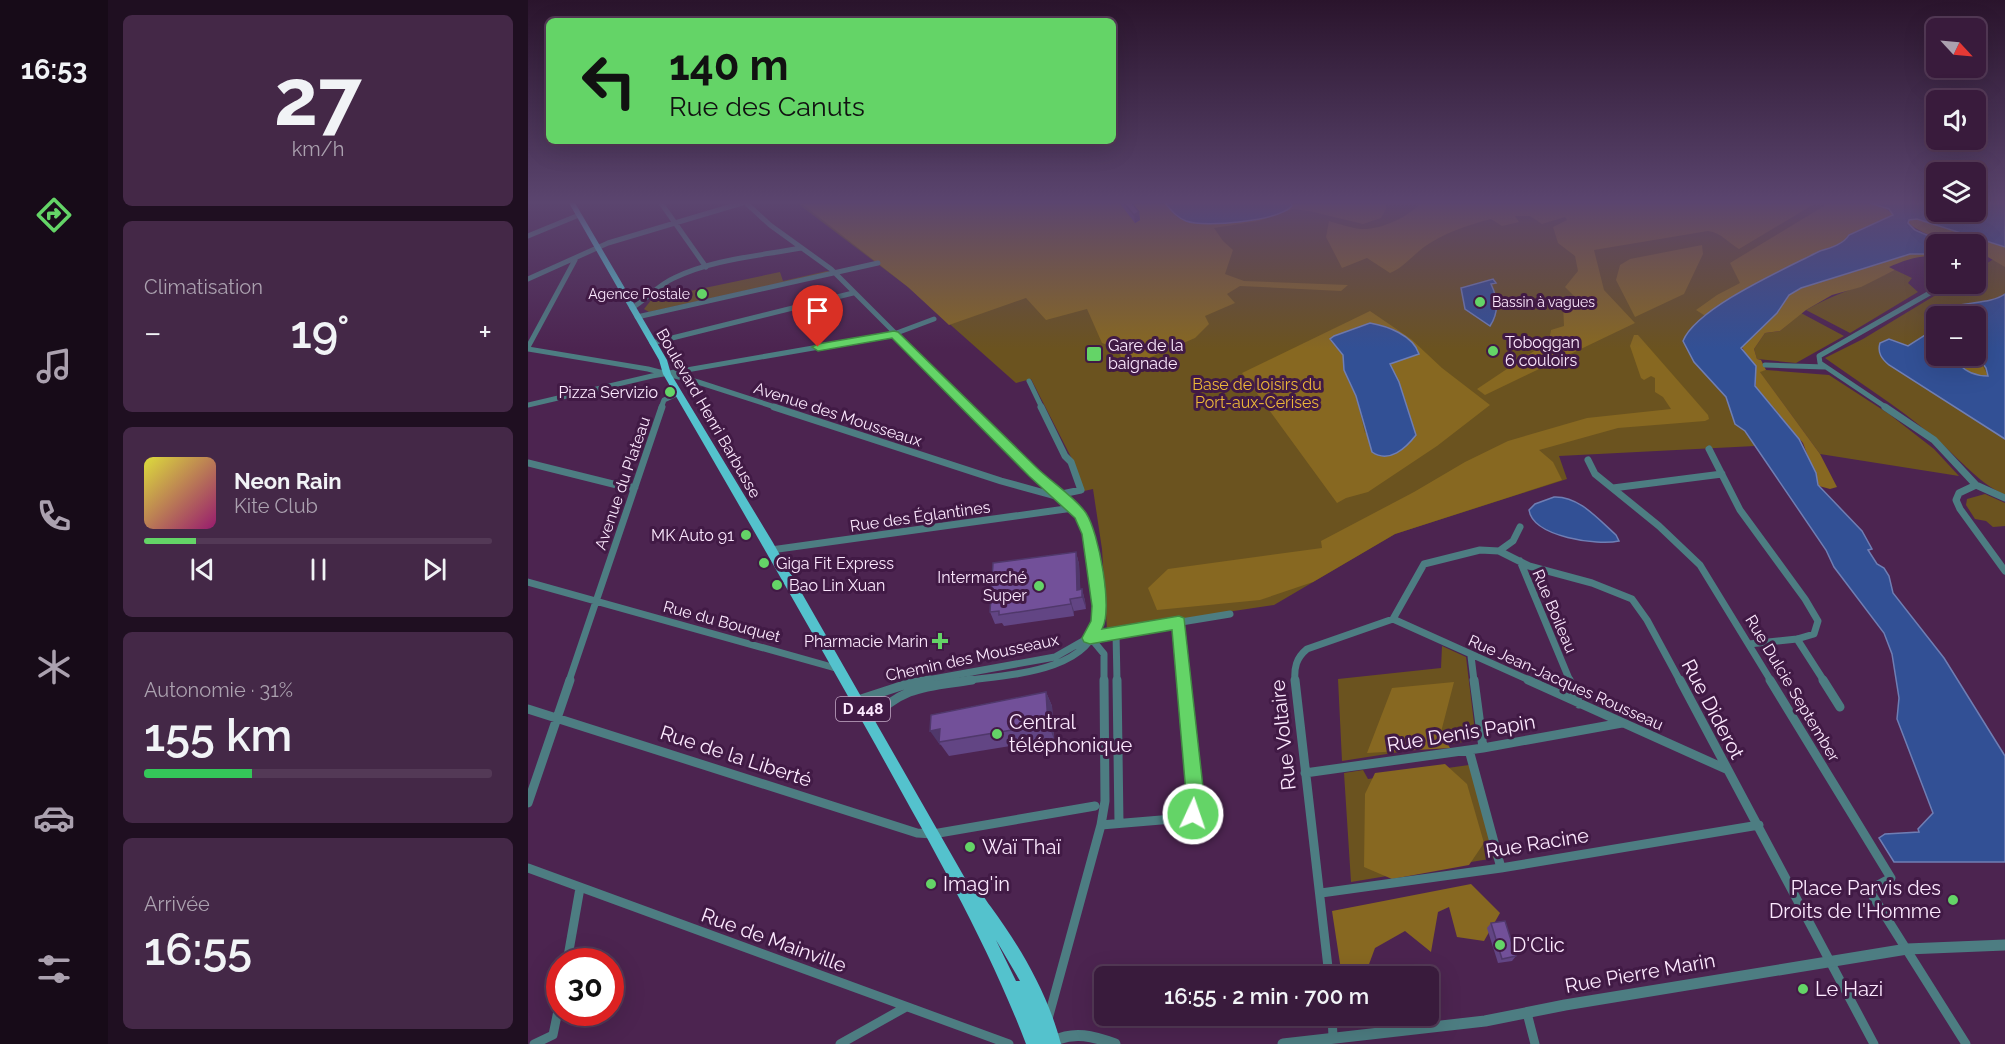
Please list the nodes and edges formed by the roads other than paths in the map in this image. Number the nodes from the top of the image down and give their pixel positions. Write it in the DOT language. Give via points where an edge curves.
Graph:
graph roads {
  1 [pos="590,252"];
  2 [pos="599,252"];
  3 [pos="695,252"];
  4 [pos="782,252"];
  5 [pos="806,252"];
  6 [pos="577,258"];
  7 [pos="878,263"];
  8 [pos="706,267"];
  9 [pos="834,273"];
  10 [pos="528,279"];
  11 [pos="853,293"];
  12 [pos="1928,294"];
  13 [pos="632,308"];
  14 [pos="637,317"];
  15 [pos="934,319"];
  16 [pos="894,334"];
  17 [pos="652,343"];
  18 [pos="528,348"];
  19 [pos="1765,365"];
  20 [pos="1825,367"];
  21 [pos="667,374"];
  22 [pos="1029,381"];
  23 [pos="680,393"];
  24 [pos="528,405"];
  25 [pos="1709,449"];
  26 [pos="1588,460"];
  27 [pos="528,463"];
  28 [pos="1722,474"];
  29 [pos="1976,485"];
  30 [pos="635,487"];
  31 [pos="1612,488"];
  32 [pos="1058,497"];
  33 [pos="2005,498"];
  34 [pos="1072,508"];
  35 [pos="1520,527"];
  36 [pos="770,547"];
  37 [pos="1499,551"];
  38 [pos="1520,561"];
  39 [pos="2005,571"];
  40 [pos="528,582"];
  41 [pos="597,602"];
  42 [pos="1230,614"];
  43 [pos="1393,619"];
  44 [pos="1179,623"];
  45 [pos="1116,633"];
  46 [pos="1090,638"];
  47 [pos="1797,639"];
  48 [pos="1749,644"];
  49 [pos="1471,656"];
  50 [pos="839,669"];
  51 [pos="858,700"];
  52 [pos="1579,704"];
  53 [pos="1840,707"];
  54 [pos="528,709"];
  55 [pos="557,718"];
  56 [pos="870,721"];
  57 [pos="1622,723"];
  58 [pos="1483,748"];
  59 [pos="1469,750"];
  60 [pos="1728,770"];
  61 [pos="1305,773"];
  62 [pos="528,803"];
  63 [pos="1095,806"];
  64 [pos="1119,823"];
  65 [pos="1101,825"];
  66 [pos="1759,825"];
  67 [pos="933,834"];
  68 [pos="528,868"];
  69 [pos="1500,868"];
  70 [pos="956,875"];
  71 [pos="580,888"];
  72 [pos="1321,893"];
  73 [pos="989,942"];
  74 [pos="2005,945"];
  75 [pos="569,948"];
  76 [pos="1907,950"];
  77 [pos="1829,962"];
  78 [pos="1328,966"];
  79 [pos="906,1007"];
  80 [pos="1527,1013"];
  81 [pos="1047,1022"];
  82 [pos="555,1026"];
  83 [pos="1332,1026"];
  84 [pos="1333,1037"];
  85 [pos="1050,1043"];
  86 [pos="534,1044"];
  87 [pos="840,1044"];
  88 [pos="1009,1044"];
  89 [pos="1034,1044"];
  90 [pos="1115,1044"];
  91 [pos="1283,1044"];
  92 [pos="1535,1044"];
  93 [pos="1874,1044"];
  94 [pos="1966,1044"];
  1 -- 6 [label="street"];
  2 -- 13 [label="main road, Boulevard Henri Barbusse / D 448"];
  3 -- 8 [label="street"];
  4 -- 8 [label="street"];
  5 -- 9 [label="street, Chemin des Mousseaux"];
  6 -- 10 [label="street"];
  6 -- 18 [label="street"];
  7 -- 9 [label="street"];
  8 -- 13 [label="street" via="665,282"];
  9 -- 11 [label="street, Chemin des Mousseaux"];
  9 -- 14 [label="street"];
  11 -- 16 [label="street, Chemin des Mousseaux"];
  11 -- 17 [label="street"];
  12 -- 20 [label="street" via="1819,356"];
  13 -- 14 [label="main road, Boulevard Henri Barbusse / D 448"];
  14 -- 17 [label="main road, Boulevard Henri Barbusse / D 448"];
  15 -- 16 [label="street"];
  16 -- 21 [label="street"];
  16 -- 32 [label="street, Chemin des Mousseaux"];
  17 -- 21 [label="main road, Boulevard Henri Barbusse / D 448"];
  18 -- 21 [label="street"];
  19 -- 20 [label="street"];
  20 -- 29 [label="street" via="1934,440"];
  21 -- 23 [label="main road, Boulevard Henri Barbusse / D 448"];
  21 -- 24 [label="street"];
  21 -- 32 [label="street, Avenue des Mousseaux"];
  22 -- 32 [label="street" via="1071,462 1081,490"];
  23 -- 30 [label="street, Avenue du Plateau" via="664,400"];
  23 -- 36 [label="main road, Boulevard Henri Barbusse / D 448"];
  25 -- 28 [label="street"];
  26 -- 31 [label="street, Rue Dulcie September" via="1595,474"];
  27 -- 30 [label="street"];
  28 -- 31 [label="street"];
  28 -- 47 [label="street" via="1740,510 1818,621 1814,634"];
  29 -- 33 [label="street"];
  29 -- 39 [label="street" via="1959,493 1956,500"];
  30 -- 41 [label="street, Avenue du Plateau"];
  31 -- 48 [label="street, Rue Dulcie September" via="1700,565"];
  32 -- 34 [label="street, Chemin des Mousseaux"];
  34 -- 36 [label="street, Rue des Églantines"];
  34 -- 46 [label="street, Chemin des Mousseaux" via="1086,524 1099,606 1098,622"];
  35 -- 37 [label="street" via="1513,541"];
  36 -- 50 [label="main road, D 448"];
  37 -- 38 [label="street, Rue Diderot"];
  37 -- 43 [label="street" via="1480,550 1424,564"];
  38 -- 52 [label="street, Rue Boileau"];
  38 -- 60 [label="street, Rue Diderot" via="1632,599"];
  40 -- 41 [label="street, Rue du Bouquet"];
  41 -- 50 [label="street, Rue du Bouquet"];
  41 -- 55 [label="street, Avenue du Plateau"];
  42 -- 44 [label="street"];
  43 -- 49 [label="street, Rue Jean-Jacques Rousseau"];
  43 -- 61 [label="street, Rue Voltaire" via="1307,649 1300,655 1294,669"];
  44 -- 45 [label="street"];
  44 -- 64 [label="street" via="1196,805 1193,814 1185,818"];
  45 -- 46 [label="street"];
  45 -- 64 [label="street"];
  46 -- 51 [label="street, Chemin des Mousseaux" via="1054,657 907,684"];
  46 -- 56 [label="street, Chemin des Mousseaux" via="1077,654 1058,665 909,690 885,704"];
  46 -- 65 [label="street" via="1104,654 1105,801"];
  47 -- 48 [label="street"];
  47 -- 53 [label="street"];
  48 -- 76 [label="street, Rue Dulcie September" via="1891,878 1869,890"];
  49 -- 52 [label="street, Rue Jean-Jacques Rousseau"];
  49 -- 58 [label="street"];
  50 -- 51 [label="main road, D 448"];
  51 -- 56 [label="main road, D 448"];
  52 -- 57 [label="street, Rue Jean-Jacques Rousseau"];
  54 -- 55 [label="street, Rue de la Liberté"];
  55 -- 62 [label="street, Avenue du Plateau"];
  55 -- 67 [label="street, Rue de la Liberté" via="918,833"];
  56 -- 67 [label="main road, D 448"];
  57 -- 58 [label="street, Rue Denis Papin"];
  57 -- 60 [label="street, Rue Jean-Jacques Rousseau"];
  58 -- 59 [label="street, Rue Denis Papin"];
  59 -- 61 [label="street, Rue Denis Papin"];
  59 -- 69 [label="street"];
  60 -- 66 [label="street, Rue Diderot"];
  61 -- 72 [label="street, Rue Voltaire"];
  63 -- 67 [label="street"];
  64 -- 65 [label="street"];
  65 -- 81 [label="street"];
  66 -- 69 [label="street, Rue Racine"];
  66 -- 77 [label="street, Rue Diderot"];
  67 -- 70 [label="main road, D 448"];
  68 -- 71 [label="street, Rue de Mainville"];
  69 -- 72 [label="street, Rue Racine"];
  70 -- 73 [label="main road, D 448"];
  70 -- 81 [label="main road, D 448" via="985,909 1034,990"];
  71 -- 75 [label="street"];
  71 -- 79 [label="street, Rue de Mainville"];
  72 -- 78 [label="street, Rue Voltaire"];
  73 -- 85 [label="main road"];
  73 -- 89 [label="main road, D 448"];
  74 -- 76 [label="street, Rue Pierre Marin"];
  76 -- 77 [label="street, Rue Pierre Marin"];
  76 -- 94 [label="street"];
  77 -- 80 [label="street, Rue Pierre Marin"];
  77 -- 93 [label="street, Rue Diderot"];
  79 -- 87 [label="street"];
  79 -- 88 [label="street, Rue de Mainville"];
  80 -- 84 [label="street, Rue Pierre Marin"];
  80 -- 92 [label="street"];
  81 -- 85 [label="main road, D 448"];
  82 -- 86 [label="street" via="553,1035"];
  83 -- 84 [label="street"];
  84 -- 91 [label="street, Rue Pierre Marin"];
  85 -- 90 [label="street" via="1065,1034 1079,1033"];
}
